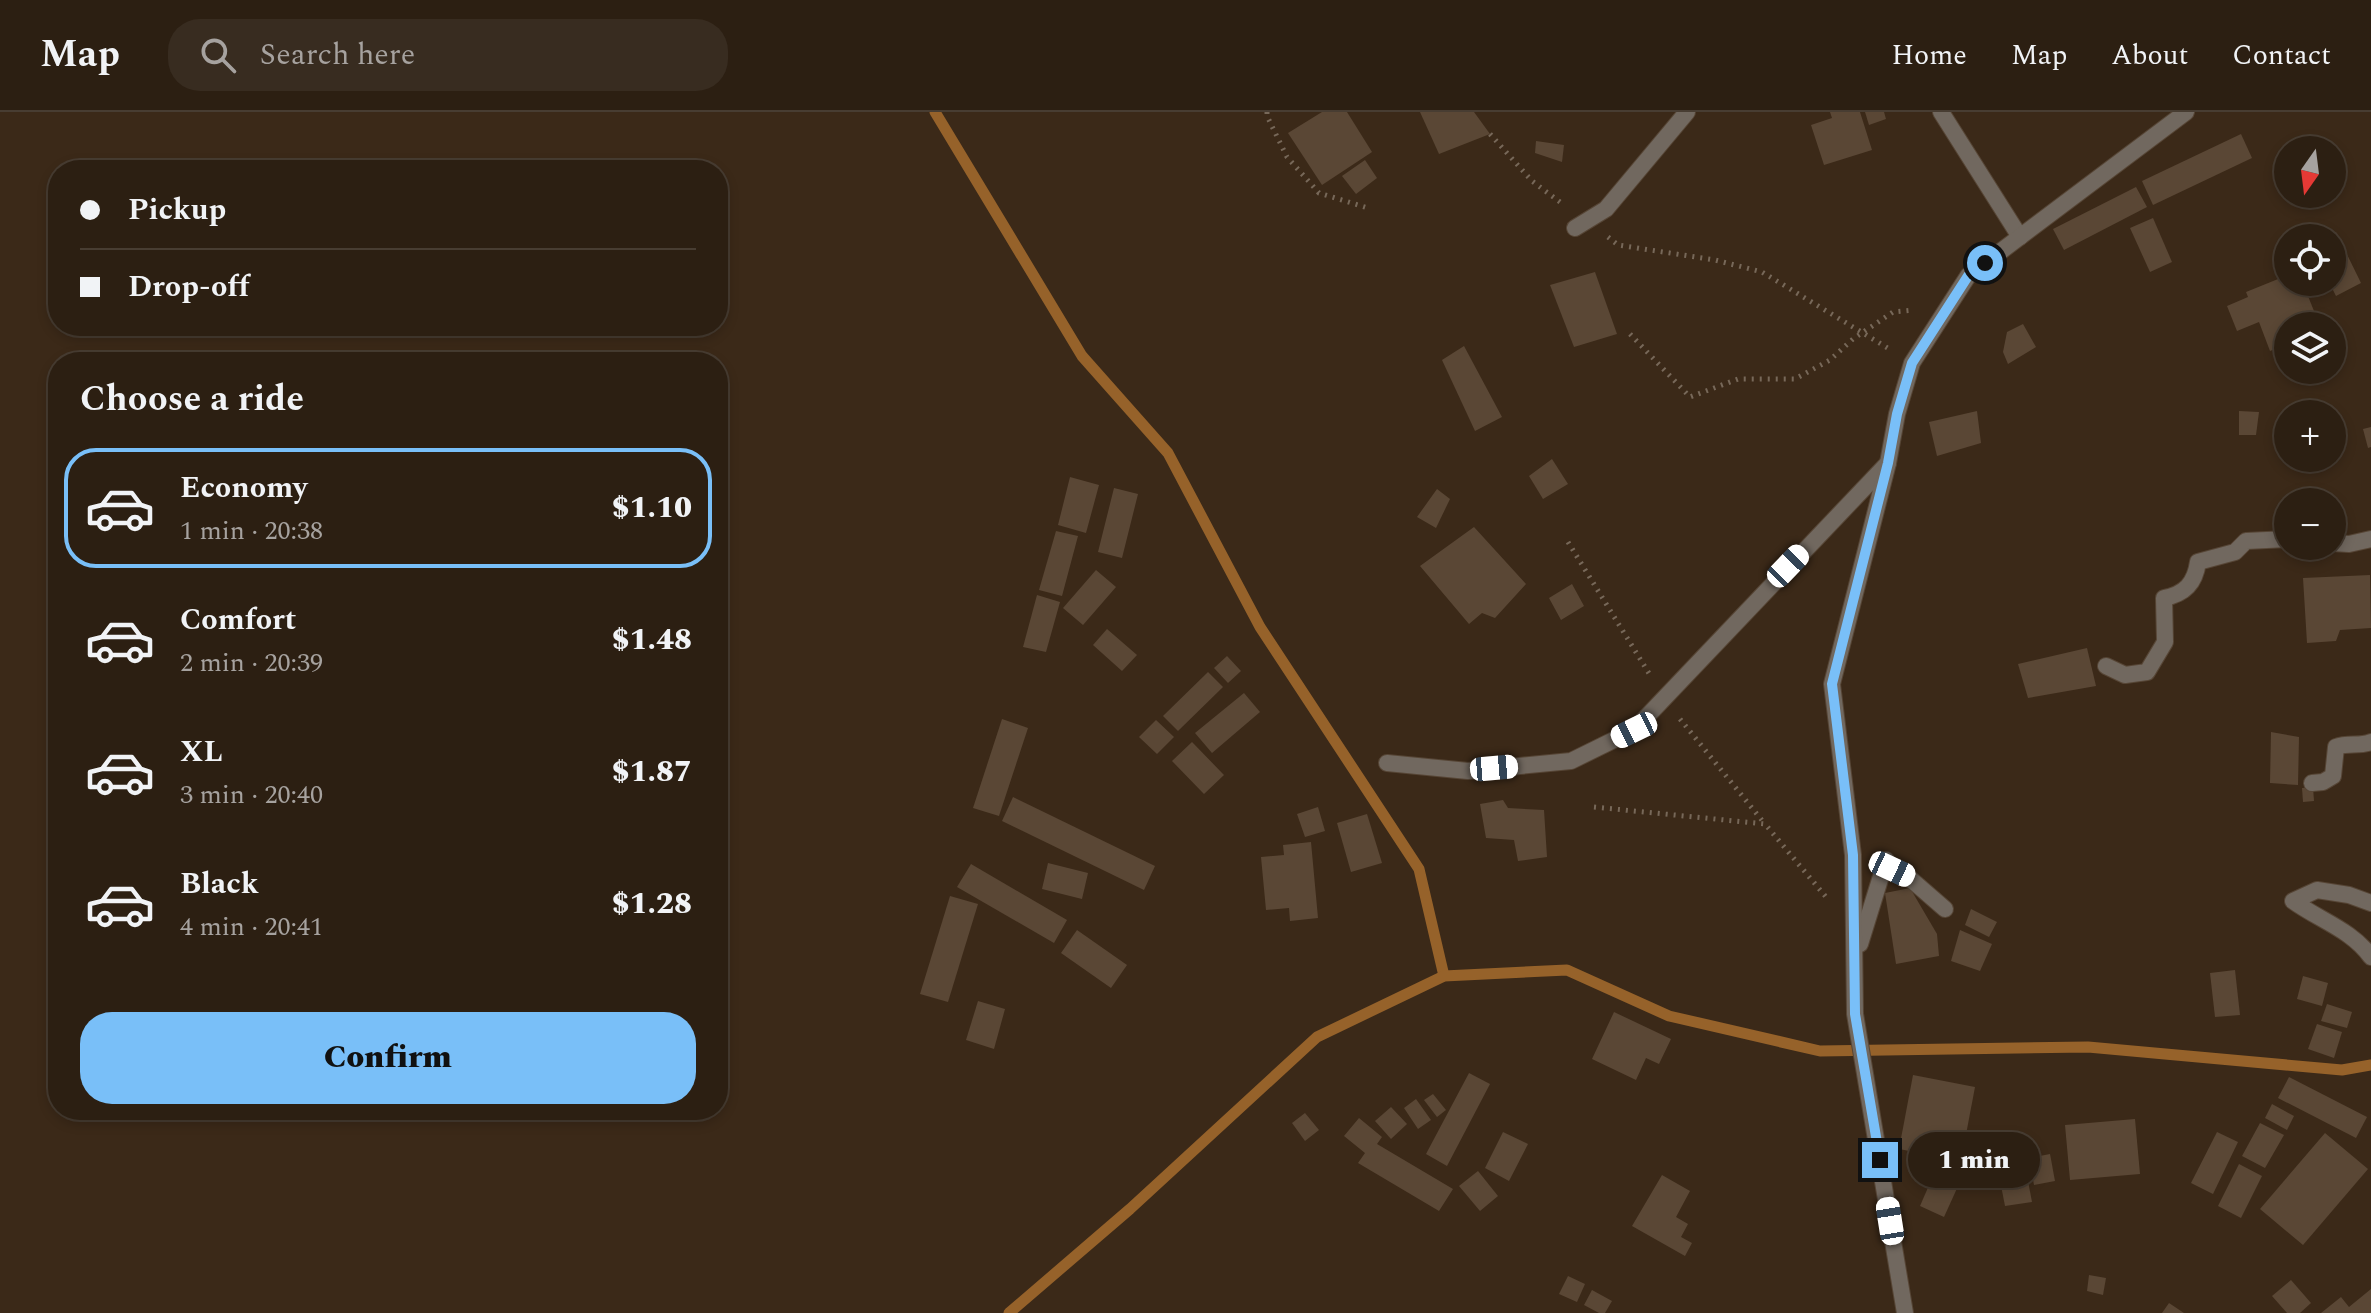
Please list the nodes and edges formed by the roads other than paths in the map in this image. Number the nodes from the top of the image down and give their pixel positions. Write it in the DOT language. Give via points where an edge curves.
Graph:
graph roads {
  1 [pos="1687,112"];
  2 [pos="1941,112"];
  3 [pos="2186,112"];
  4 [pos="1581,225"];
  5 [pos="2020,237"];
  6 [pos="1888,463"];
  7 [pos="2371,539"];
  8 [pos="2274,540"];
  9 [pos="2346,544"];
  10 [pos="2106,666"];
  11 [pos="2371,742"];
  12 [pos="1387,763"];
  13 [pos="2312,783"];
  14 [pos="2371,903"];
  15 [pos="1945,909"];
  16 [pos="2371,957"];
  17 [pos="1855,961"];
  18 [pos="1905,1313"];
  1 -- 4 [label="street" via="1606,209"];
  2 -- 5 [label="street"];
  3 -- 5 [label="street"];
  5 -- 6 [label="street" via="1968,276 1912,363"];
  6 -- 12 [label="street" via="1634,730 1571,761 1468,771"];
  6 -- 17 [label="street" via="1832,684 1853,855"];
  7 -- 9 [label="street"];
  8 -- 10 [label="street" via="2246,541 2235,552 2198,562 2196,579 2181,595 2164,598 2165,642 2147,672 2125,675"];
  11 -- 13 [label="street" via="2336,747 2333,776"];
  14 -- 16 [label="street" via="2317,890 2293,901 2344,930"];
  15 -- 17 [label="street" via="1886,860"];
  17 -- 18 [label="street" via="1855,1014"];
}
